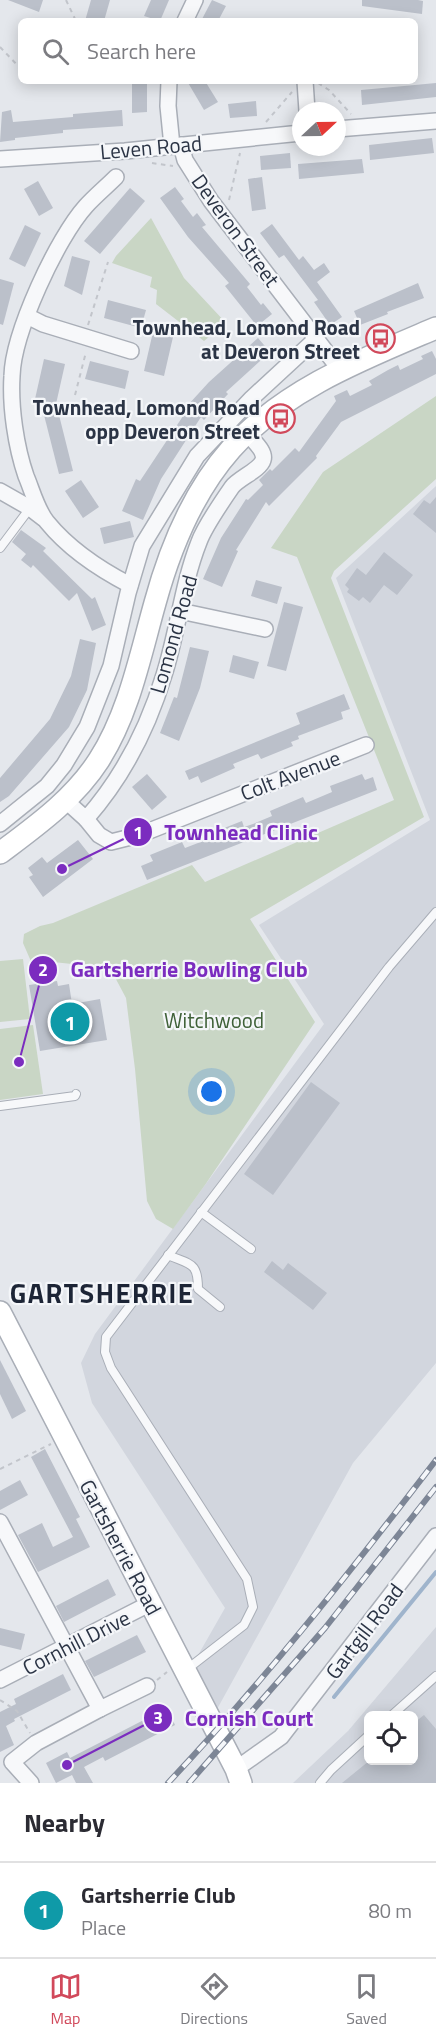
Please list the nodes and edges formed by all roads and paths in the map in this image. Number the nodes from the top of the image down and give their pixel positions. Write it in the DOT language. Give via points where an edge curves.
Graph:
graph roads {
  1 [pos="66,0"];
  2 [pos="195,0"];
  3 [pos="75,18"];
  4 [pos="186,18"];
  5 [pos="0,47"];
  6 [pos="18,66"];
  7 [pos="169,84"];
  8 [pos="319,84"];
  9 [pos="300,85"];
  10 [pos="305,102"];
  11 [pos="436,121"];
  12 [pos="363,127"];
  13 [pos="346,128"];
  14 [pos="292,133"];
  15 [pos="253,138"];
  16 [pos="176,146"];
  17 [pos="240,156"];
  18 [pos="0,159"];
  19 [pos="150,163"];
  20 [pos="187,163"];
  21 [pos="116,177"];
  22 [pos="227,220"];
  23 [pos="108,262"];
  24 [pos="27,316"];
  25 [pos="436,328"];
  26 [pos="87,338"];
  27 [pos="317,338"];
  28 [pos="131,351"];
  29 [pos="340,370"];
  30 [pos="12,376"];
  31 [pos="0,387"];
  32 [pos="75,395"];
  33 [pos="248,434"];
  34 [pos="0,491"];
  35 [pos="30,508"];
  36 [pos="45,520"];
  37 [pos="0,548"];
  38 [pos="130,585"];
  39 [pos="180,611"];
  40 [pos="265,629"];
  41 [pos="111,666"];
  42 [pos="136,674"];
  43 [pos="366,745"];
  44 [pos="66,801"];
  45 [pos="86,819"];
  46 [pos="0,824"];
  47 [pos="0,853"];
  48 [pos="436,912"];
  49 [pos="76,1094"];
  50 [pos="0,1106"];
  51 [pos="201,1212"];
  52 [pos="251,1250"];
  53 [pos="168,1255"];
  54 [pos="220,1307"];
  55 [pos="0,1312"];
  56 [pos="64,1438"];
  57 [pos="0,1469"];
  58 [pos="0,1522"];
  59 [pos="436,1536"];
  60 [pos="151,1603"];
  61 [pos="67,1647"];
  62 [pos="182,1666"];
  63 [pos="436,1676"];
  64 [pos="0,1680"];
  65 [pos="147,1686"];
  66 [pos="0,1700"];
  67 [pos="100,1709"];
  68 [pos="397,1711"];
  69 [pos="364,1740"];
  70 [pos="36,1743"];
  71 [pos="238,1776"];
  72 [pos="31,1783"];
  73 [pos="320,1783"];
  1 -- 3 [label="path"];
  2 -- 4 [label="street"];
  5 -- 6 [label="path"];
  7 -- 16 [label="street, Deveron Street" via="168,106"];
  8 -- 12 [label="path"];
  9 -- 10 [label="street"];
  9 -- 15 [label="path"];
  11 -- 12 [label="street"];
  12 -- 13 [label="street"];
  14 -- 15 [label="street, Leven Road"];
  15 -- 16 [label="street, Leven Road"];
  16 -- 18 [label="street, Leven Road"];
  16 -- 20 [label="street, Deveron Street"];
  17 -- 22 [label="path" via="226,209"];
  19 -- 20 [label="path" via="177,167"];
  20 -- 22 [label="street, Deveron Street"];
  21 -- 24 [label="street" via="85,206 56,250"];
  22 -- 27 [label="street, Deveron Street"];
  23 -- 26 [label="path"];
  24 -- 26 [label="street"];
  24 -- 30 [label="street"];
  25 -- 29 [label="street, Lomond Road"];
  26 -- 28 [label="street"];
  26 -- 32 [label="path"];
  27 -- 29 [label="street, Deveron Street"];
  27 -- 38 [label="street" via="197,456 142,546"];
  29 -- 33 [label="street, Lomond Road" via="299,393"];
  30 -- 31 [label="street"];
  30 -- 36 [label="street" via="15,432 22,464"];
  33 -- 39 [label="street, Lomond Road" via="262,452 263,460 233,487 199,540"];
  33 -- 42 [label="street, Lomond Road" via="213,473 179,533"];
  34 -- 35 [label="street"];
  35 -- 36 [label="street"];
  35 -- 37 [label="lane"];
  36 -- 38 [label="street" via="76,550"];
  38 -- 41 [label="street"];
  39 -- 40 [label="street"];
  39 -- 45 [label="street, Lomond Road" via="164,675 144,729 116,782"];
  41 -- 42 [label="street, Lomond Road"];
  41 -- 46 [label="street" via="87,728 64,765 47,786"];
  42 -- 44 [label="street, Lomond Road" via="99,760"];
  43 -- 45 [label="street, Colt Avenue" via="130,837 111,842"];
  44 -- 45 [label="street"];
  44 -- 47 [label="street, Lomond Road"];
  48 -- 51 [label="lane" via="389,967"];
  49 -- 50 [label="lane"];
  51 -- 52 [label="lane"];
  51 -- 53 [label="lane"];
  53 -- 54 [label="lane" via="195,1267 198,1289"];
  53 -- 62 [label="lane" via="106,1337 105,1352 111,1368 247,1579 253,1607 244,1625"];
  55 -- 56 [label="street, Gartsherrie Road"];
  56 -- 57 [label="path"];
  56 -- 60 [label="street, Gartsherrie Road"];
  58 -- 61 [label="street"];
  59 -- 71 [label="street, Gartgill Road" via="281,1737"];
  60 -- 61 [label="street, Cornhill Drive"];
  60 -- 62 [label="street, Gartsherrie Road"];
  61 -- 64 [label="street, Cornhill Drive"];
  61 -- 67 [label="street"];
  62 -- 65 [label="path"];
  62 -- 71 [label="street, Gartsherrie Road"];
  63 -- 68 [label="lane"];
  65 -- 67 [label="street"];
  66 -- 70 [label="path" via="17,1711"];
  67 -- 70 [label="street"];
  69 -- 73 [label="lane"];
  70 -- 72 [label="street" via="12,1762"];
}
